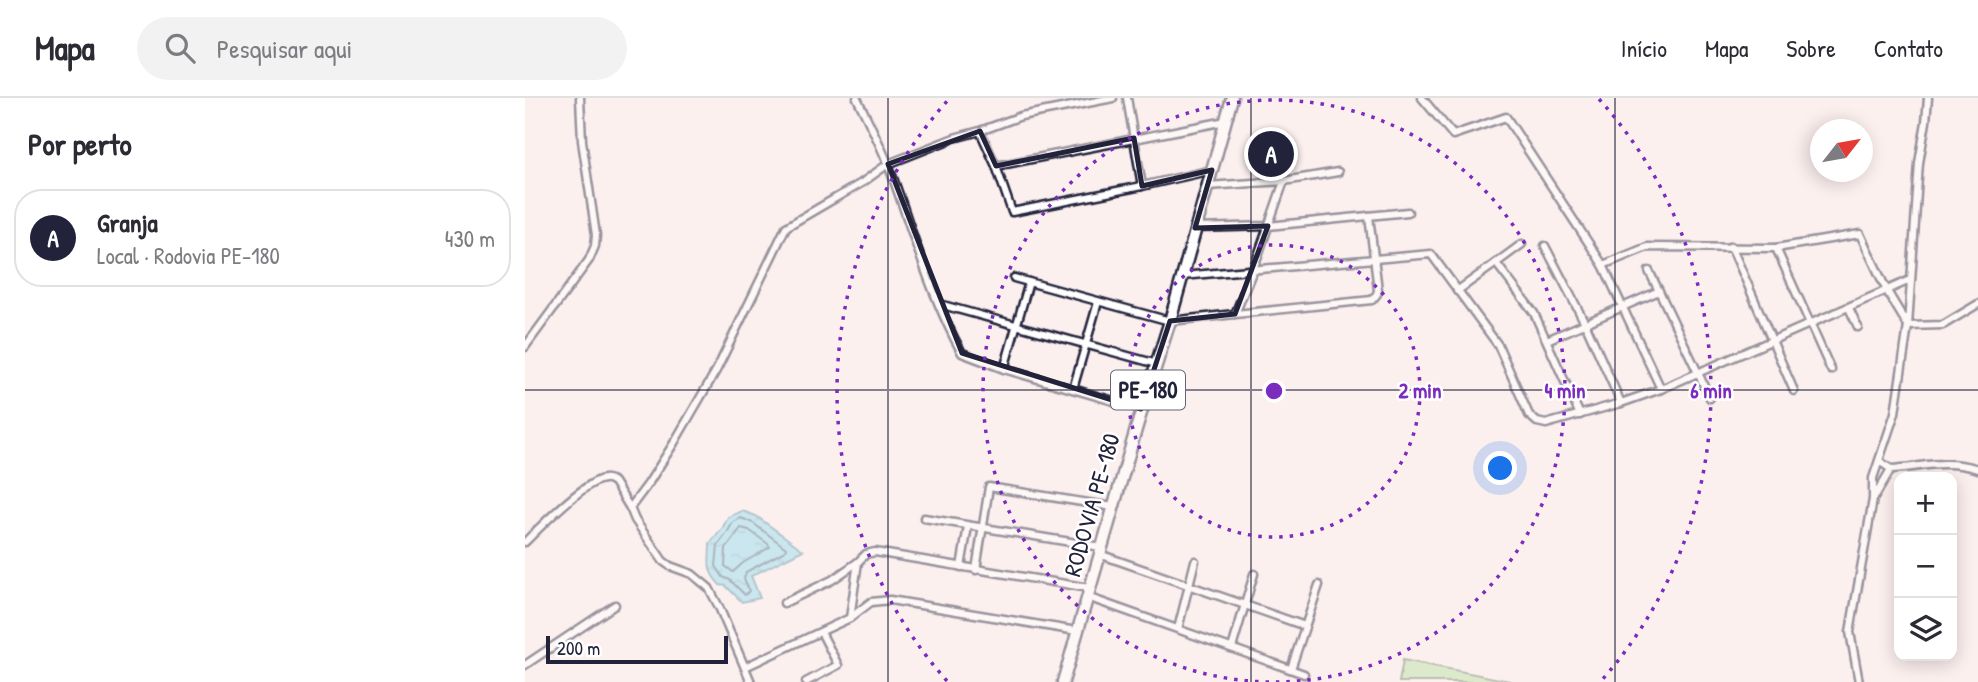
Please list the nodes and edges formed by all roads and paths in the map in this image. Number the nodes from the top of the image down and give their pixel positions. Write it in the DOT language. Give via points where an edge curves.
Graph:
graph roads {
  1 [pos="580,98"];
  2 [pos="857,98"];
  3 [pos="1113,98"];
  4 [pos="1127,98"];
  5 [pos="1233,98"];
  6 [pos="1422,98"];
  7 [pos="1928,98"];
  8 [pos="1076,102"];
  9 [pos="1226,121"];
  10 [pos="980,131"];
  11 [pos="1134,138"];
  12 [pos="888,164"];
  13 [pos="996,166"];
  14 [pos="1212,170"];
  15 [pos="1338,172"];
  16 [pos="1284,180"];
  17 [pos="1142,186"];
  18 [pos="1207,187"];
  19 [pos="1408,212"];
  20 [pos="1369,216"];
  21 [pos="1268,226"];
  22 [pos="1195,228"];
  23 [pos="1522,244"];
  24 [pos="1545,246"];
  25 [pos="1731,246"];
  26 [pos="1776,248"];
  27 [pos="1374,259"];
  28 [pos="1496,263"];
  29 [pos="1603,265"];
  30 [pos="1253,271"];
  31 [pos="1649,271"];
  32 [pos="1182,276"];
  33 [pos="1014,278"];
  34 [pos="1910,280"];
  35 [pos="1029,282"];
  36 [pos="1457,291"];
  37 [pos="1660,291"];
  38 [pos="1887,291"];
  39 [pos="1098,302"];
  40 [pos="939,304"];
  41 [pos="1978,304"];
  42 [pos="1622,307"];
  43 [pos="1849,308"];
  44 [pos="1235,314"];
  45 [pos="1170,321"];
  46 [pos="1585,323"];
  47 [pos="1810,323"];
  48 [pos="1016,326"];
  49 [pos="1908,326"];
  50 [pos="1858,327"];
  51 [pos="1772,339"];
  52 [pos="1547,340"];
  53 [pos="1086,345"];
  54 [pos="525,347"];
  55 [pos="1157,364"];
  56 [pos="1004,369"];
  57 [pos="1831,370"];
  58 [pos="1698,373"];
  59 [pos="1073,389"];
  60 [pos="1661,389"];
  61 [pos="1794,391"];
  62 [pos="1710,398"];
  63 [pos="1622,403"];
  64 [pos="1142,409"];
  65 [pos="1580,415"];
  66 [pos="1879,461"];
  67 [pos="1891,469"];
  68 [pos="1978,469"];
  69 [pos="1873,499"];
  70 [pos="1113,507"];
  71 [pos="630,508"];
  72 [pos="924,518"];
  73 [pos="968,526"];
  74 [pos="982,528"];
  75 [pos="525,542"];
  76 [pos="1100,551"];
  77 [pos="1195,561"];
  78 [pos="858,562"];
  79 [pos="961,567"];
  80 [pos="976,569"];
  81 [pos="1254,574"];
  82 [pos="1319,584"];
  83 [pos="1188,586"];
  84 [pos="1088,592"];
  85 [pos="784,603"];
  86 [pos="615,605"];
  87 [pos="1245,605"];
  88 [pos="850,618"];
  89 [pos="1305,626"];
  90 [pos="1178,629"];
  91 [pos="1077,631"];
  92 [pos="821,632"];
  93 [pos="1232,648"];
  94 [pos="525,665"];
  95 [pos="745,667"];
  96 [pos="1291,669"];
  97 [pos="1304,674"];
  98 [pos="751,682"];
  99 [pos="806,682"];
  100 [pos="1063,682"];
  101 [pos="1859,682"];
  1 -- 54 [label="street" via="595,246"];
  2 -- 12 [label="street"];
  3 -- 8 [label="street"];
  4 -- 11 [label="street"];
  5 -- 9 [label="main road, RODOVIA PE-180 / PE-180"];
  6 -- 29 [label="street" via="1453,135 1506,117"];
  7 -- 34 [label="street"];
  8 -- 10 [label="street"];
  9 -- 11 [label="street"];
  9 -- 14 [label="main road, RODOVIA PE-180 / PE-180"];
  10 -- 12 [label="street"];
  10 -- 13 [label="street"];
  11 -- 13 [label="street"];
  11 -- 17 [label="street"];
  12 -- 40 [label="street"];
  12 -- 71 [label="street" via="786,227 717,369"];
  13 -- 17 [label="street" via="1011,212"];
  14 -- 17 [label="street"];
  14 -- 18 [label="main road, RODOVIA PE-180 / PE-180"];
  15 -- 16 [label="street"];
  16 -- 18 [label="street"];
  16 -- 21 [label="street"];
  18 -- 22 [label="main road, RODOVIA PE-180 / PE-180"];
  19 -- 20 [label="street"];
  20 -- 21 [label="street"];
  20 -- 27 [label="street"];
  21 -- 22 [label="street"];
  21 -- 30 [label="street"];
  22 -- 32 [label="main road, RODOVIA PE-180 / PE-180"];
  23 -- 28 [label="street"];
  24 -- 46 [label="street"];
  25 -- 26 [label="street"];
  25 -- 29 [label="street" via="1647,247"];
  25 -- 51 [label="street"];
  26 -- 38 [label="street" via="1860,234"];
  26 -- 47 [label="street"];
  27 -- 30 [label="street"];
  27 -- 36 [label="street" via="1431,254"];
  27 -- 44 [label="street" via="1377,294 1369,302"];
  28 -- 36 [label="street"];
  28 -- 52 [label="street" via="1534,313"];
  29 -- 42 [label="street"];
  30 -- 32 [label="street"];
  30 -- 44 [label="street"];
  31 -- 37 [label="street"];
  32 -- 45 [label="main road, RODOVIA PE-180 / PE-180"];
  33 -- 35 [label="street"];
  34 -- 38 [label="street"];
  34 -- 49 [label="street"];
  35 -- 39 [label="street"];
  35 -- 48 [label="street"];
  36 -- 65 [label="street" via="1498,345 1532,418 1546,424"];
  37 -- 42 [label="street"];
  37 -- 58 [label="street"];
  38 -- 43 [label="street"];
  38 -- 49 [label="street"];
  39 -- 45 [label="street"];
  39 -- 53 [label="street"];
  40 -- 48 [label="street"];
  40 -- 56 [label="street" via="962,353"];
  41 -- 49 [label="street" via="1943,325"];
  42 -- 46 [label="street"];
  42 -- 60 [label="street"];
  43 -- 47 [label="street"];
  43 -- 50 [label="street"];
  44 -- 45 [label="street"];
  45 -- 55 [label="main road, RODOVIA PE-180 / PE-180"];
  46 -- 52 [label="street"];
  46 -- 63 [label="street"];
  47 -- 51 [label="street"];
  47 -- 57 [label="street"];
  48 -- 53 [label="street"];
  48 -- 56 [label="street"];
  49 -- 66 [label="street" via="1895,413"];
  51 -- 58 [label="street"];
  51 -- 61 [label="street"];
  52 -- 65 [label="street"];
  53 -- 55 [label="street"];
  53 -- 59 [label="street"];
  55 -- 64 [label="main road, RODOVIA PE-180 / PE-180"];
  56 -- 59 [label="street"];
  58 -- 60 [label="street"];
  58 -- 62 [label="street"];
  59 -- 64 [label="street"];
  60 -- 63 [label="street"];
  63 -- 65 [label="street"];
  64 -- 70 [label="main road, RODOVIA PE-180 / PE-180"];
  66 -- 67 [label="street"];
  66 -- 69 [label="street"];
  67 -- 68 [label="street" via="1959,463"];
  67 -- 69 [label="street"];
  69 -- 101 [label="street" via="1850,632"];
  70 -- 74 [label="street" via="989,487"];
  70 -- 76 [label="main road, RODOVIA PE-180 / PE-180"];
  71 -- 75 [label="street" via="614,482 600,479"];
  71 -- 95 [label="street" via="663,561 709,588"];
  72 -- 73 [label="street"];
  73 -- 74 [label="street"];
  73 -- 79 [label="street"];
  74 -- 76 [label="street"];
  74 -- 80 [label="street"];
  76 -- 83 [label="street"];
  76 -- 84 [label="main road, RODOVIA PE-180 / PE-180"];
  77 -- 83 [label="street"];
  78 -- 79 [label="street" via="866,554 879,552"];
  78 -- 85 [label="street"];
  78 -- 88 [label="street"];
  79 -- 80 [label="street"];
  80 -- 84 [label="street"];
  81 -- 87 [label="street"];
  82 -- 89 [label="street"];
  83 -- 87 [label="street"];
  83 -- 90 [label="street"];
  84 -- 90 [label="street"];
  84 -- 91 [label="main road, RODOVIA PE-180 / PE-180"];
  86 -- 94 [label="street"];
  87 -- 89 [label="street"];
  87 -- 93 [label="street"];
  88 -- 91 [label="street" via="871,602 890,600"];
  88 -- 92 [label="street"];
  89 -- 96 [label="street"];
  90 -- 93 [label="street"];
  91 -- 100 [label="main road, RODOVIA PE-180 / PE-180"];
  92 -- 95 [label="street"];
  92 -- 99 [label="street" via="838,665"];
  93 -- 96 [label="street"];
  95 -- 98 [label="street"];
  96 -- 97 [label="street"];
}
